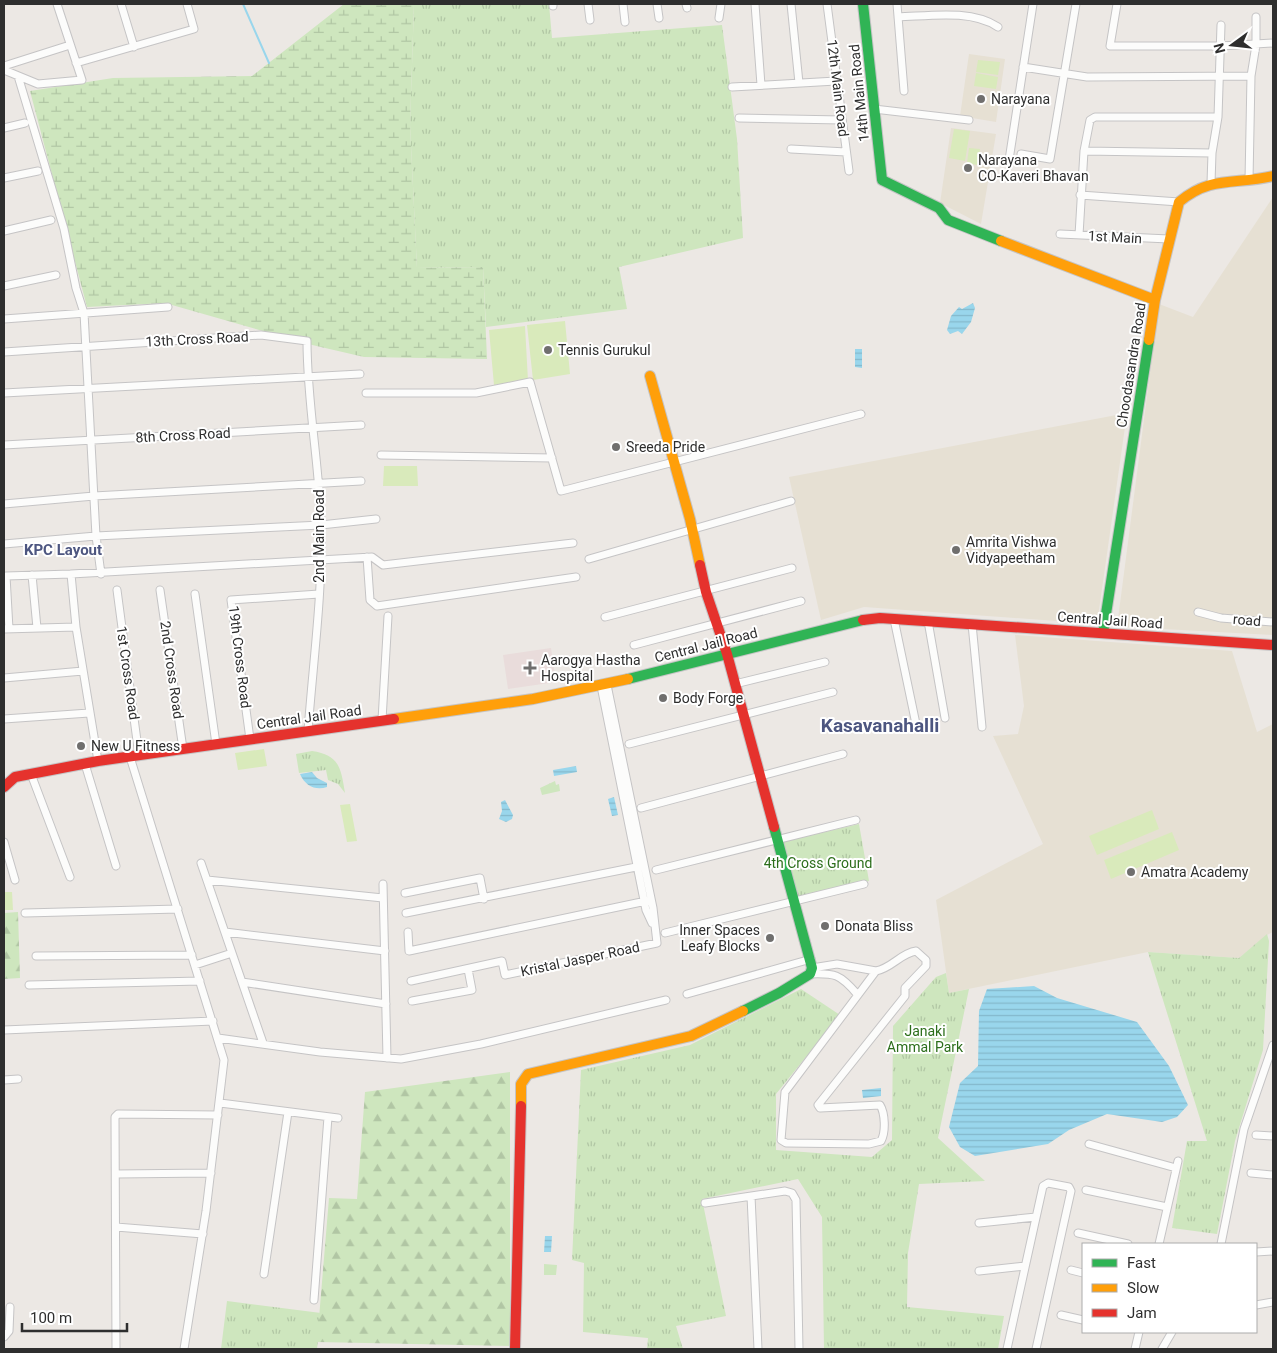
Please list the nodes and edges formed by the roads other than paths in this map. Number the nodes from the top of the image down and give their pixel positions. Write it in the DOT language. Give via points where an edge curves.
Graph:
graph roads {
  1 [pos="57,4"];
  2 [pos="121,4"];
  3 [pos="187,4"];
  4 [pos="588,4"];
  5 [pos="623,4"];
  6 [pos="657,4"];
  7 [pos="721,4"];
  8 [pos="755,4"];
  9 [pos="791,4"];
  10 [pos="827,4"];
  11 [pos="863,4"];
  12 [pos="896,4"];
  13 [pos="1034,4"];
  14 [pos="1076,4"];
  15 [pos="1117,4"];
  16 [pos="898,17"];
  17 [pos="1256,17"];
  18 [pos="658,18"];
  19 [pos="719,18"];
  20 [pos="590,20"];
  21 [pos="625,22"];
  22 [pos="1221,25"];
  23 [pos="998,27"];
  24 [pos="1273,43"];
  25 [pos="70,45"];
  26 [pos="1256,45"];
  27 [pos="1221,46"];
  28 [pos="134,47"];
  29 [pos="76,63"];
  30 [pos="4,66"];
  31 [pos="1023,66"];
  32 [pos="4,70"];
  33 [pos="1064,74"];
  34 [pos="18,76"];
  35 [pos="1220,76"];
  36 [pos="1251,76"];
  37 [pos="836,81"];
  38 [pos="799,83"];
  39 [pos="761,85"];
  40 [pos="732,87"];
  41 [pos="904,91"];
  42 [pos="874,109"];
  43 [pos="1218,117"];
  44 [pos="739,118"];
  45 [pos="842,120"];
  46 [pos="969,120"];
  47 [pos="25,123"];
  48 [pos="4,128"];
  49 [pos="791,150"];
  50 [pos="1084,151"];
  51 [pos="846,152"];
  52 [pos="1212,153"];
  53 [pos="1021,154"];
  54 [pos="1009,160"];
  55 [pos="38,171"];
  56 [pos="848,171"];
  57 [pos="1273,176"];
  58 [pos="4,178"];
  59 [pos="1248,180"];
  60 [pos="1211,182"];
  61 [pos="1080,195"];
  62 [pos="1179,202"];
  63 [pos="51,220"];
  64 [pos="4,231"];
  65 [pos="1060,234"];
  66 [pos="1079,235"];
  67 [pos="1170,239"];
  68 [pos="56,275"];
  69 [pos="4,286"];
  70 [pos="1155,300"];
  71 [pos="168,307"];
  72 [pos="84,312"];
  73 [pos="4,319"];
  74 [pos="307,341"];
  75 [pos="86,346"];
  76 [pos="4,352"];
  77 [pos="360,374"];
  78 [pos="307,376"];
  79 [pos="650,376"];
  80 [pos="89,389"];
  81 [pos="4,393"];
  82 [pos="366,394"];
  83 [pos="861,414"];
  84 [pos="361,425"];
  85 [pos="313,427"];
  86 [pos="91,440"];
  87 [pos="4,445"];
  88 [pos="381,455"];
  89 [pos="552,458"];
  90 [pos="674,463"];
  91 [pos="361,481"];
  92 [pos="319,483"];
  93 [pos="94,496"];
  94 [pos="791,501"];
  95 [pos="4,504"];
  96 [pos="376,519"];
  97 [pos="321,525"];
  98 [pos="693,530"];
  99 [pos="96,536"];
  100 [pos="573,543"];
  101 [pos="4,544"];
  102 [pos="367,558"];
  103 [pos="588,559"];
  104 [pos="321,561"];
  105 [pos="792,568"];
  106 [pos="71,574"];
  107 [pos="101,574"];
  108 [pos="32,575"];
  109 [pos="576,577"];
  110 [pos="117,590"];
  111 [pos="160,590"];
  112 [pos="706,592"];
  113 [pos="195,594"];
  114 [pos="318,594"];
  115 [pos="800,601"];
  116 [pos="1198,612"];
  117 [pos="388,616"];
  118 [pos="606,617"];
  119 [pos="894,618"];
  120 [pos="928,621"];
  121 [pos="1273,622"];
  122 [pos="716,623"];
  123 [pos="972,624"];
  124 [pos="76,627"];
  125 [pos="37,628"];
  126 [pos="6,629"];
  127 [pos="1103,633"];
  128 [pos="634,645"];
  129 [pos="1273,645"];
  130 [pos="727,654"];
  131 [pos="825,662"];
  132 [pos="83,671"];
  133 [pos="4,678"];
  134 [pos="735,684"];
  135 [pos="604,685"];
  136 [pos="833,692"];
  137 [pos="88,713"];
  138 [pos="744,715"];
  139 [pos="945,718"];
  140 [pos="4,719"];
  141 [pos="382,720"];
  142 [pos="916,724"];
  143 [pos="982,727"];
  144 [pos="308,731"];
  145 [pos="250,739"];
  146 [pos="216,744"];
  147 [pos="629,744"];
  148 [pos="183,750"];
  149 [pos="843,754"];
  150 [pos="134,757"];
  151 [pos="98,761"];
  152 [pos="85,764"];
  153 [pos="31,774"];
  154 [pos="760,776"];
  155 [pos="4,787"];
  156 [pos="641,808"];
  157 [pos="856,820"];
  158 [pos="778,840"];
  159 [pos="4,842"];
  160 [pos="201,863"];
  161 [pos="116,866"];
  162 [pos="641,866"];
  163 [pos="656,870"];
  164 [pos="70,877"];
  165 [pos="15,880"];
  166 [pos="207,880"];
  167 [pos="383,884"];
  168 [pos="864,884"];
  169 [pos="405,893"];
  170 [pos="383,898"];
  171 [pos="484,899"];
  172 [pos="648,900"];
  173 [pos="795,901"];
  174 [pos="178,909"];
  175 [pos="26,913"];
  176 [pos="406,914"];
  177 [pos="225,932"];
  178 [pos="408,932"];
  179 [pos="665,933"];
  180 [pos="384,951"];
  181 [pos="232,954"];
  182 [pos="192,955"];
  183 [pos="36,956"];
  184 [pos="195,965"];
  185 [pos="811,967"];
  186 [pos="468,969"];
  187 [pos="876,971"];
  188 [pos="200,981"];
  189 [pos="410,981"];
  190 [pos="242,982"];
  191 [pos="29,985"];
  192 [pos="687,994"];
  193 [pos="857,994"];
  194 [pos="666,1000"];
  195 [pos="412,1001"];
  196 [pos="386,1004"];
  197 [pos="213,1021"];
  198 [pos="4,1030"];
  199 [pos="218,1038"];
  200 [pos="263,1044"];
  201 [pos="1273,1045"];
  202 [pos="387,1058"];
  203 [pos="18,1079"];
  204 [pos="4,1080"];
  205 [pos="220,1103"];
  206 [pos="288,1112"];
  207 [pos="218,1115"];
  208 [pos="328,1117"];
  209 [pos="338,1118"];
  210 [pos="1256,1135"];
  211 [pos="1273,1136"];
  212 [pos="1089,1144"];
  213 [pos="211,1173"];
  214 [pos="1251,1173"];
  215 [pos="116,1174"];
  216 [pos="1273,1175"];
  217 [pos="1086,1190"];
  218 [pos="751,1196"];
  219 [pos="705,1203"];
  220 [pos="1167,1207"];
  221 [pos="1036,1217"];
  222 [pos="979,1223"];
  223 [pos="116,1227"];
  224 [pos="1078,1233"];
  225 [pos="203,1234"];
  226 [pos="1123,1243"];
  227 [pos="1159,1243"];
  228 [pos="1221,1243"];
  229 [pos="1273,1251"];
  230 [pos="1257,1252"];
  231 [pos="1025,1266"];
  232 [pos="979,1270"];
  233 [pos="1071,1270"];
  234 [pos="1082,1273"];
  235 [pos="264,1274"];
  236 [pos="314,1300"];
  237 [pos="1273,1302"];
  238 [pos="1257,1305"];
  239 [pos="10,1307"];
  240 [pos="1061,1315"];
  241 [pos="1082,1320"];
  242 [pos="1139,1333"];
  243 [pos="1171,1333"];
  244 [pos="4,1337"];
  245 [pos="116,1349"];
  246 [pos="184,1349"];
  247 [pos="515,1349"];
  248 [pos="758,1349"];
  249 [pos="799,1349"];
  250 [pos="1007,1349"];
  251 [pos="1036,1349"];
  252 [pos="1135,1349"];
  253 [pos="1162,1349"];
  1 -- 25 [label="street"];
  2 -- 28 [label="street"];
  3 -- 28 [label="street" via="194,29"];
  4 -- 20 [label="street"];
  5 -- 21 [label="street"];
  6 -- 18 [label="street"];
  7 -- 19 [label="street"];
  8 -- 39 [label="street"];
  9 -- 38 [label="street"];
  10 -- 37 [label="street, 12th Main Road"];
  11 -- 42 [label="street, 14th Main Road"];
  12 -- 16 [label="street"];
  13 -- 31 [label="street"];
  14 -- 33 [label="street"];
  15 -- 27 [label="street" via="1110,46"];
  16 -- 23 [label="street" via="940,15 986,19"];
  16 -- 41 [label="street"];
  17 -- 26 [label="street"];
  22 -- 27 [label="street"];
  24 -- 26 [label="street"];
  25 -- 29 [label="street"];
  25 -- 30 [label="street"];
  26 -- 27 [label="street"];
  26 -- 36 [label="street"];
  27 -- 35 [label="street"];
  28 -- 29 [label="street"];
  29 -- 34 [label="street" via="82,80 38,84"];
  31 -- 33 [label="street"];
  31 -- 54 [label="street"];
  32 -- 34 [label="street"];
  33 -- 35 [label="street" via="1087,77"];
  33 -- 53 [label="street" via="1050,159"];
  34 -- 72 [label="street" via="64,229"];
  35 -- 36 [label="street"];
  35 -- 43 [label="street"];
  36 -- 59 [label="street"];
  37 -- 38 [label="street"];
  37 -- 45 [label="street, 12th Main Road"];
  38 -- 39 [label="street"];
  39 -- 40 [label="street"];
  42 -- 46 [label="street"];
  42 -- 70 [label="street, 14th Main Road" via="882,180 939,208 948,220"];
  43 -- 50 [label="street" via="1095,117 1090,120"];
  43 -- 52 [label="street"];
  44 -- 45 [label="street"];
  45 -- 51 [label="street, 12th Main Road"];
  47 -- 48 [label="street"];
  49 -- 51 [label="street"];
  50 -- 52 [label="street"];
  50 -- 61 [label="street"];
  51 -- 56 [label="street, 12th Main Road"];
  52 -- 60 [label="street"];
  55 -- 58 [label="street"];
  57 -- 59 [label="street"];
  59 -- 60 [label="street"];
  60 -- 62 [label="street" via="1190,191"];
  61 -- 62 [label="street"];
  61 -- 66 [label="street"];
  62 -- 67 [label="street, Choodasandra Road"];
  63 -- 64 [label="street"];
  65 -- 66 [label="street, 1st Main"];
  66 -- 67 [label="street, 1st Main"];
  67 -- 70 [label="street, Choodasandra Road"];
  68 -- 69 [label="street"];
  70 -- 127 [label="street, Choodasandra Road"];
  71 -- 72 [label="street"];
  72 -- 73 [label="street"];
  72 -- 75 [label="street"];
  74 -- 75 [label="street, 13th Cross Road" via="262,335"];
  74 -- 78 [label="street, 2nd Main Road"];
  75 -- 76 [label="street, 13th Cross Road"];
  75 -- 80 [label="street"];
  77 -- 78 [label="street"];
  78 -- 80 [label="street"];
  78 -- 85 [label="street, 2nd Main Road"];
  79 -- 90 [label="street"];
  80 -- 81 [label="street"];
  80 -- 86 [label="street"];
  82 -- 89 [label="street" via="476,393 530,382"];
  83 -- 90 [label="street"];
  84 -- 85 [label="street, 8th Cross Road"];
  85 -- 86 [label="street, 8th Cross Road"];
  85 -- 92 [label="street, 2nd Main Road"];
  86 -- 87 [label="street, 8th Cross Road"];
  86 -- 93 [label="street"];
  88 -- 89 [label="street"];
  89 -- 90 [label="street" via="561,491"];
  90 -- 98 [label="street"];
  91 -- 92 [label="street"];
  92 -- 93 [label="street"];
  92 -- 97 [label="street, 2nd Main Road"];
  93 -- 95 [label="street"];
  93 -- 99 [label="street"];
  94 -- 98 [label="street"];
  96 -- 97 [label="street"];
  97 -- 99 [label="street"];
  97 -- 104 [label="street, 2nd Main Road"];
  98 -- 103 [label="street"];
  98 -- 112 [label="street"];
  99 -- 101 [label="street"];
  99 -- 107 [label="street"];
  100 -- 102 [label="street" via="383,565 372,557"];
  102 -- 104 [label="street"];
  102 -- 109 [label="street" via="370,600 376,606"];
  104 -- 107 [label="street"];
  104 -- 114 [label="street, 2nd Main Road"];
  105 -- 112 [label="street"];
  106 -- 107 [label="street"];
  106 -- 108 [label="street"];
  106 -- 124 [label="street"];
  108 -- 125 [label="street"];
  108 -- 126 [label="street" via="6,576"];
  110 -- 150 [label="street, 1st Cross Road"];
  111 -- 148 [label="street, 2nd Cross Road"];
  112 -- 118 [label="street"];
  112 -- 122 [label="street"];
  113 -- 146 [label="street"];
  114 -- 144 [label="street, 2nd Main Road"];
  114 -- 145 [label="street, 19th Cross Road" via="231,600"];
  115 -- 122 [label="street"];
  116 -- 121 [label="street, road" via="1221,618"];
  117 -- 141 [label="street"];
  119 -- 120 [label="street, Central Jail Road"];
  119 -- 130 [label="street, Central Jail Road" via="860,620"];
  119 -- 142 [label="street"];
  120 -- 123 [label="street, Central Jail Road"];
  120 -- 139 [label="street"];
  122 -- 128 [label="street"];
  122 -- 130 [label="street"];
  123 -- 127 [label="street, Central Jail Road"];
  123 -- 143 [label="street"];
  124 -- 125 [label="street"];
  124 -- 132 [label="street"];
  125 -- 126 [label="street"];
  127 -- 129 [label="street, Central Jail Road"];
  130 -- 134 [label="street"];
  130 -- 135 [label="street, Central Jail Road"];
  131 -- 134 [label="street"];
  132 -- 133 [label="street"];
  132 -- 137 [label="street"];
  134 -- 138 [label="street"];
  135 -- 141 [label="street, Central Jail Road" via="533,699"];
  135 -- 162 [label="street, Kristal Jasper Road"];
  136 -- 138 [label="street"];
  137 -- 140 [label="street"];
  137 -- 151 [label="street"];
  138 -- 147 [label="street"];
  138 -- 154 [label="street"];
  141 -- 144 [label="street, Central Jail Road"];
  144 -- 145 [label="street, Central Jail Road"];
  145 -- 146 [label="street, Central Jail Road"];
  146 -- 148 [label="street, Central Jail Road"];
  148 -- 150 [label="street, Central Jail Road"];
  149 -- 154 [label="street"];
  150 -- 151 [label="street, Central Jail Road"];
  150 -- 174 [label="street, 1st Cross Road"];
  151 -- 152 [label="street, Central Jail Road"];
  152 -- 153 [label="street, Central Jail Road"];
  152 -- 161 [label="street"];
  153 -- 155 [label="street, Central Jail Road" via="15,778"];
  153 -- 164 [label="street"];
  154 -- 156 [label="street"];
  154 -- 158 [label="street"];
  157 -- 158 [label="street"];
  158 -- 163 [label="street"];
  158 -- 173 [label="street"];
  159 -- 165 [label="street"];
  160 -- 166 [label="street"];
  162 -- 171 [label="street"];
  162 -- 172 [label="street, Kristal Jasper Road"];
  166 -- 170 [label="street"];
  166 -- 177 [label="street"];
  167 -- 170 [label="street"];
  168 -- 173 [label="street"];
  169 -- 171 [label="street" via="480,878"];
  170 -- 180 [label="street"];
  171 -- 176 [label="street"];
  172 -- 178 [label="street" via="409,951"];
  172 -- 186 [label="street, Kristal Jasper Road" via="657,942 505,975 502,962"];
  173 -- 179 [label="street"];
  173 -- 185 [label="street"];
  174 -- 175 [label="street"];
  174 -- 182 [label="street, 1st Cross Road"];
  177 -- 180 [label="street"];
  177 -- 181 [label="street"];
  180 -- 196 [label="street"];
  181 -- 184 [label="street"];
  181 -- 190 [label="street"];
  182 -- 183 [label="street"];
  182 -- 184 [label="street, 1st Cross Road"];
  184 -- 188 [label="street, 1st Cross Road"];
  185 -- 187 [label="street" via="837,964"];
  185 -- 192 [label="street"];
  185 -- 193 [label="street" via="838,975"];
  185 -- 247 [label="street" via="779,993 691,1036 528,1074 524,1078 521,1092"];
  186 -- 189 [label="street, Kristal Jasper Road"];
  186 -- 195 [label="street" via="472,990"];
  187 -- 193 [label="street"];
  187 -- 193 [label="street" via="890,967 913,951 918,951 926,960 926,966 905,988 905,996 818,1104 820,1108 880,1105 883,1137 874,1144 784,1142 780,1137 785,1092"];
  188 -- 191 [label="street"];
  188 -- 197 [label="street, 1st Cross Road"];
  190 -- 196 [label="street"];
  190 -- 200 [label="street"];
  194 -- 202 [label="street" via="481,1044 401,1059"];
  196 -- 202 [label="street"];
  197 -- 198 [label="street"];
  197 -- 199 [label="street, 1st Cross Road"];
  199 -- 200 [label="street"];
  199 -- 205 [label="street, 1st Cross Road" via="224,1060"];
  200 -- 202 [label="street"];
  201 -- 228 [label="street" via="1244,1129"];
  203 -- 204 [label="street"];
  205 -- 206 [label="street"];
  205 -- 207 [label="street, 1st Cross Road"];
  206 -- 208 [label="street"];
  206 -- 235 [label="street"];
  207 -- 213 [label="street, 1st Cross Road"];
  207 -- 215 [label="street" via="118,1114 115,1117"];
  208 -- 209 [label="street"];
  208 -- 236 [label="street"];
  210 -- 211 [label="street"];
  212 -- 220 [label="street" via="1177,1164"];
  213 -- 215 [label="street"];
  213 -- 225 [label="street, 1st Cross Road"];
  214 -- 216 [label="street"];
  215 -- 223 [label="street"];
  217 -- 220 [label="street"];
  218 -- 219 [label="street"];
  218 -- 248 [label="street"];
  218 -- 249 [label="street" via="785,1191 792,1193 796,1200"];
  220 -- 227 [label="street"];
  221 -- 222 [label="street"];
  221 -- 231 [label="street"];
  221 -- 251 [label="street" via="1045,1184 1071,1188"];
  223 -- 225 [label="street"];
  223 -- 245 [label="street"];
  224 -- 226 [label="street"];
  225 -- 246 [label="street, 1st Cross Road"];
  229 -- 230 [label="street"];
  231 -- 232 [label="street"];
  231 -- 250 [label="street"];
  233 -- 234 [label="street"];
  237 -- 238 [label="street"];
  239 -- 244 [label="street" via="9,1331"];
  240 -- 241 [label="street"];
  242 -- 252 [label="street"];
  243 -- 253 [label="street"];
}
